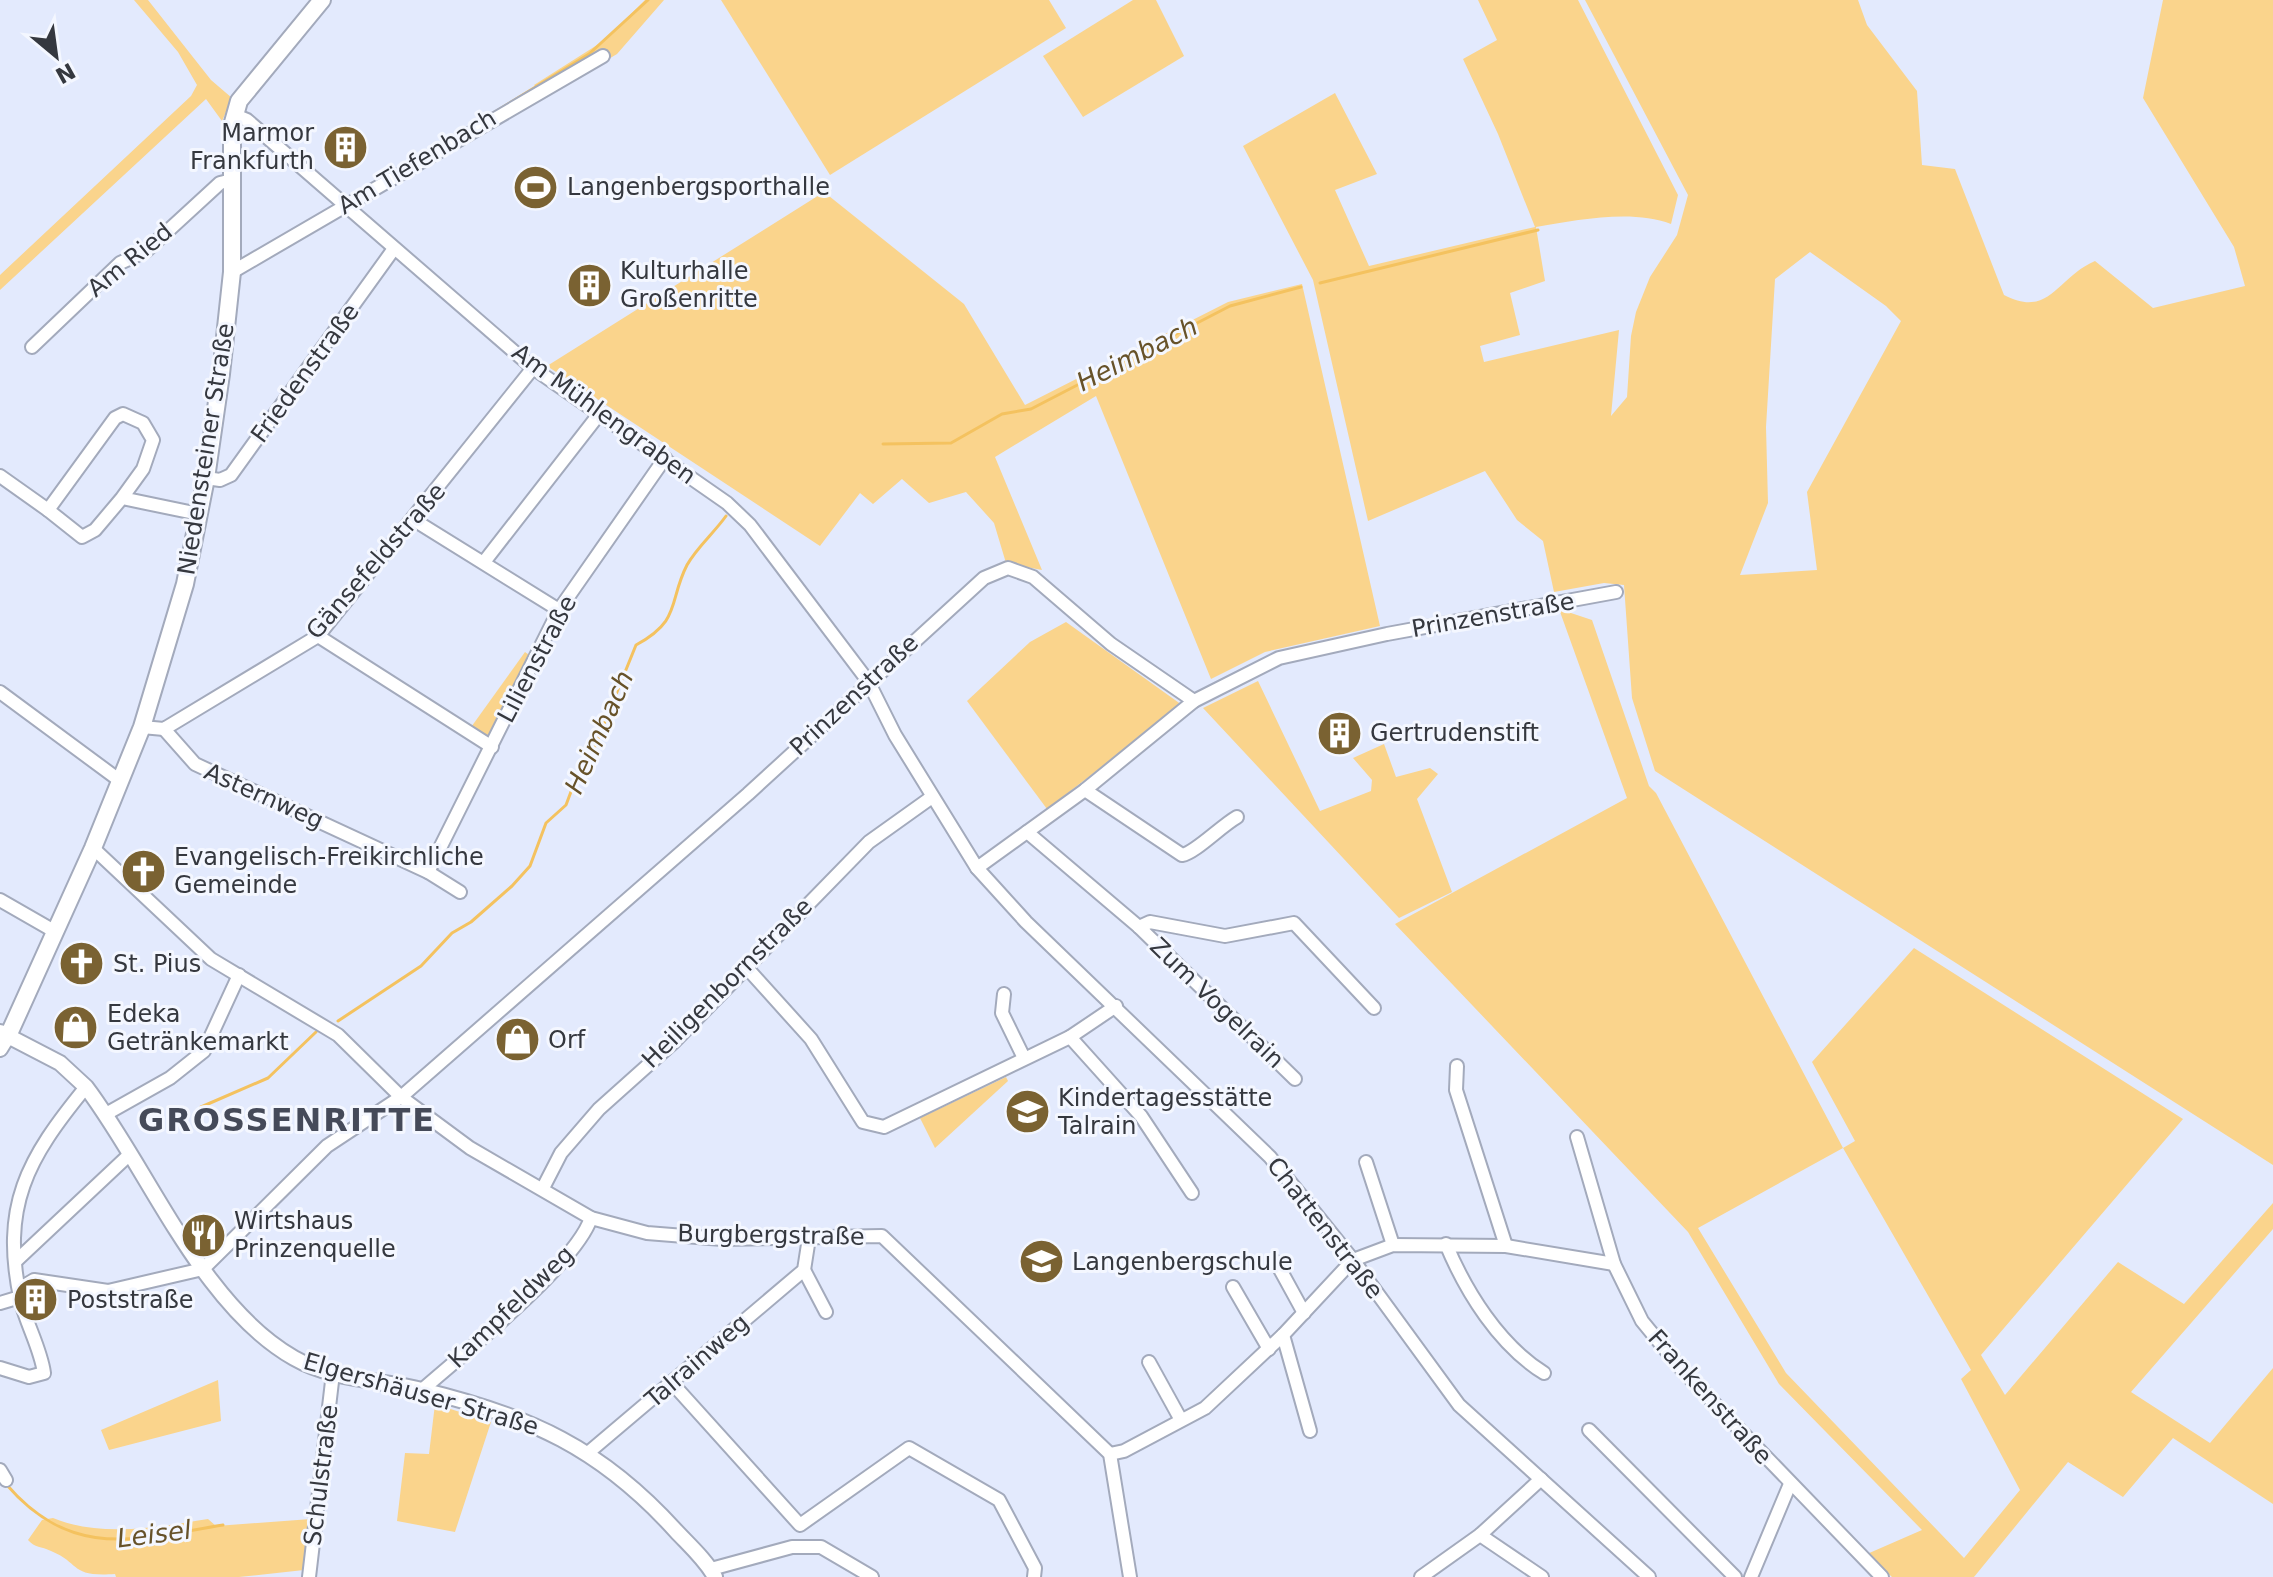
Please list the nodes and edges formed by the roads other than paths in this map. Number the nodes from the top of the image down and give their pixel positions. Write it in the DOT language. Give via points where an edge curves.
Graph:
graph roads {
  1 [pos="322,0"];
  2 [pos="603,56"];
  3 [pos="237,108"];
  4 [pos="232,180"];
  5 [pos="344,205"];
  6 [pos="393,250"];
  7 [pos="232,272"];
  8 [pos="32,347"];
  9 [pos="533,368"];
  10 [pos="600,413"];
  11 [pos="665,458"];
  12 [pos="0,476"];
  13 [pos="206,478"];
  14 [pos="122,498"];
  15 [pos="48,510"];
  16 [pos="199,514"];
  17 [pos="414,520"];
  18 [pos="484,562"];
  19 [pos="1616,592"];
  20 [pos="559,610"];
  21 [pos="318,636"];
  22 [pos="868,681"];
  23 [pos="0,692"];
  24 [pos="1194,701"];
  25 [pos="142,727"];
  26 [pos="164,729"];
  27 [pos="492,747"];
  28 [pos="119,780"];
  29 [pos="1085,790"];
  30 [pos="932,797"];
  31 [pos="1237,817"];
  32 [pos="1027,832"];
  33 [pos="93,848"];
  34 [pos="977,868"];
  35 [pos="428,872"];
  36 [pos="460,892"];
  37 [pos="0,900"];
  38 [pos="1139,927"];
  39 [pos="54,931"];
  40 [pos="747,968"];
  41 [pos="239,975"];
  42 [pos="1004,994"];
  43 [pos="1116,1006"];
  44 [pos="1374,1008"];
  45 [pos="1070,1037"];
  46 [pos="3,1040"];
  47 [pos="1024,1058"];
  48 [pos="1457,1066"];
  49 [pos="1295,1079"];
  50 [pos="86,1087"];
  51 [pos="401,1097"];
  52 [pos="106,1114"];
  53 [pos="1577,1137"];
  54 [pos="130,1154"];
  55 [pos="1366,1162"];
  56 [pos="543,1188"];
  57 [pos="1192,1193"];
  58 [pos="591,1218"];
  59 [pos="809,1238"];
  60 [pos="1446,1244"];
  61 [pos="1393,1245"];
  62 [pos="1506,1246"];
  63 [pos="1353,1260"];
  64 [pos="16,1261"];
  65 [pos="1276,1262"];
  66 [pos="1614,1264"];
  67 [pos="203,1269"];
  68 [pos="804,1270"];
  69 [pos="1233,1287"];
  70 [pos="20,1297"];
  71 [pos="0,1303"];
  72 [pos="826,1312"];
  73 [pos="1304,1313"];
  74 [pos="1283,1335"];
  75 [pos="1269,1349"];
  76 [pos="1149,1362"];
  77 [pos="0,1368"];
  78 [pos="333,1373"];
  79 [pos="1544,1373"];
  80 [pos="672,1383"];
  81 [pos="422,1390"];
  82 [pos="1181,1420"];
  83 [pos="1589,1430"];
  84 [pos="1310,1431"];
  85 [pos="589,1452"];
  86 [pos="1110,1454"];
  87 [pos="1541,1479"];
  88 [pos="1790,1484"];
  89 [pos="800,1525"];
  90 [pos="1480,1535"];
  91 [pos="792,1547"];
  92 [pos="713,1573"];
  93 [pos="309,1577"];
  94 [pos="872,1577"];
  95 [pos="1034,1577"];
  96 [pos="1130,1577"];
  97 [pos="1421,1577"];
  98 [pos="1542,1577"];
  99 [pos="1649,1577"];
  100 [pos="1735,1577"];
  101 [pos="1751,1577"];
  102 [pos="1882,1577"];
  1 -- 3 [label="main road"];
  2 -- 5 [label="street, Am Tiefenbach"];
  3 -- 4 [label="main road, Niedensteiner Straße"];
  3 -- 5 [label="street, Am Mühlengraben"];
  4 -- 7 [label="main road, Niedensteiner Straße"];
  4 -- 8 [label="street, Am Ried" via="220,183 146,251 120,263"];
  5 -- 6 [label="street, Am Mühlengraben"];
  5 -- 7 [label="street, Am Tiefenbach"];
  6 -- 9 [label="street, Am Mühlengraben"];
  6 -- 13 [label="street, Friedenstraße" via="231,475"];
  7 -- 13 [label="main road, Niedensteiner Straße"];
  9 -- 10 [label="street, Am Mühlengraben"];
  9 -- 17 [label="street, Gänsefeldstraße"];
  10 -- 11 [label="street, Am Mühlengraben"];
  10 -- 18 [label="street"];
  11 -- 20 [label="street, Lilienstraße"];
  11 -- 22 [label="street, Am Mühlengraben" via="750,525"];
  12 -- 15 [label="street"];
  13 -- 16 [label="main road, Niedensteiner Straße"];
  14 -- 15 [label="street" via="95,530 82,537"];
  14 -- 15 [label="street" via="143,469 153,440 143,423 123,414"];
  14 -- 16 [label="street"];
  16 -- 25 [label="main road, Niedensteiner Straße" via="185,584"];
  17 -- 18 [label="street"];
  17 -- 21 [label="street, Gänsefeldstraße"];
  18 -- 20 [label="street"];
  19 -- 24 [label="street, Prinzenstraße" via="1279,658"];
  20 -- 27 [label="street, Lilienstraße"];
  21 -- 26 [label="street, Gänsefeldstraße"];
  21 -- 27 [label="street"];
  22 -- 24 [label="street, Prinzenstraße" via="984,578 1008,568 1033,577 1111,644"];
  22 -- 30 [label="street, Chattenstraße"];
  22 -- 51 [label="street, Prinzenstraße" via="748,794"];
  23 -- 28 [label="street"];
  24 -- 29 [label="street"];
  25 -- 26 [label="street"];
  25 -- 28 [label="main road, Niedensteiner Straße"];
  26 -- 35 [label="street, Asternweg" via="195,764"];
  27 -- 35 [label="street, Lilienstraße"];
  28 -- 33 [label="main road, Niedensteiner Straße"];
  29 -- 31 [label="street" via="1182,855"];
  29 -- 32 [label="street"];
  30 -- 34 [label="street, Chattenstraße"];
  30 -- 40 [label="street, Heiligenbornstraße" via="869,842"];
  32 -- 34 [label="street"];
  32 -- 38 [label="street, Zum Vogelrain"];
  33 -- 39 [label="main road, Niedensteiner Straße"];
  33 -- 41 [label="street, Burgbergstraße" via="188,941"];
  34 -- 43 [label="street, Chattenstraße"];
  35 -- 36 [label="street, Asternweg"];
  37 -- 39 [label="street"];
  38 -- 44 [label="street, Zum Vogelrain" via="1150,922 1225,936 1294,923"];
  38 -- 49 [label="street, Zum Vogelrain"];
  39 -- 46 [label="main road, Niedensteiner Straße"];
  40 -- 47 [label="street" via="811,1039 863,1122 884,1127"];
  40 -- 56 [label="street, Heiligenbornstraße" via="599,1109 561,1153"];
  41 -- 51 [label="street, Burgbergstraße" via="338,1035"];
  41 -- 52 [label="street" via="204,1051 180,1072"];
  42 -- 47 [label="street" via="1002,1013"];
  43 -- 45 [label="street"];
  43 -- 63 [label="street, Chattenstraße" via="1270,1157"];
  45 -- 47 [label="street"];
  45 -- 57 [label="street" via="1141,1116"];
  46 -- 50 [label="street, Elgershäuser Straße" via="60,1063"];
  48 -- 62 [label="street" via="1456,1090"];
  50 -- 52 [label="street, Elgershäuser Straße"];
  50 -- 64 [label="street" via="27,1168 15,1208"];
  51 -- 56 [label="street, Burgbergstraße" via="470,1148"];
  51 -- 67 [label="street, Prinzenstraße" via="327,1146"];
  52 -- 54 [label="street, Elgershäuser Straße"];
  53 -- 66 [label="street, Frankenstraße"];
  54 -- 64 [label="street"];
  54 -- 67 [label="street, Elgershäuser Straße"];
  55 -- 61 [label="street"];
  56 -- 58 [label="street, Burgbergstraße"];
  58 -- 59 [label="street, Burgbergstraße" via="662,1234"];
  58 -- 81 [label="street, Kampfeldweg" via="585,1235 554,1270"];
  59 -- 68 [label="street"];
  59 -- 86 [label="street, Burgbergstraße" via="882,1236"];
  60 -- 61 [label="street"];
  60 -- 62 [label="street"];
  60 -- 79 [label="street" via="1464,1288 1528,1363"];
  61 -- 63 [label="street"];
  62 -- 66 [label="street"];
  63 -- 73 [label="street"];
  63 -- 87 [label="street, Chattenstraße" via="1459,1405"];
  64 -- 70 [label="street"];
  65 -- 73 [label="street"];
  66 -- 88 [label="street, Frankenstraße" via="1642,1321"];
  67 -- 70 [label="street" via="108,1291 34,1280"];
  67 -- 78 [label="street, Elgershäuser Straße" via="260,1335 295,1359"];
  68 -- 72 [label="street"];
  68 -- 80 [label="street, Talrainweg"];
  69 -- 75 [label="street"];
  70 -- 71 [label="street"];
  70 -- 77 [label="street" via="44,1373 29,1377"];
  73 -- 74 [label="street"];
  74 -- 75 [label="street"];
  74 -- 84 [label="street"];
  75 -- 82 [label="street" via="1205,1408"];
  76 -- 82 [label="street"];
  78 -- 81 [label="street, Elgershäuser Straße"];
  78 -- 93 [label="street, Schulstraße"];
  80 -- 85 [label="street, Talrainweg"];
  80 -- 89 [label="street"];
  81 -- 85 [label="street, Elgershäuser Straße" via="540,1425"];
  82 -- 86 [label="street"];
  83 -- 100 [label="street"];
  85 -- 92 [label="street, Elgershäuser Straße" via="644,1495"];
  86 -- 96 [label="street"];
  87 -- 90 [label="street"];
  87 -- 99 [label="street, Chattenstraße"];
  88 -- 101 [label="street"];
  88 -- 102 [label="street, Frankenstraße"];
  89 -- 91 [label="street"];
  89 -- 95 [label="street" via="909,1448 999,1500 1035,1568"];
  90 -- 97 [label="street"];
  90 -- 98 [label="street"];
  91 -- 92 [label="street"];
  91 -- 94 [label="street" via="821,1547"];
}
